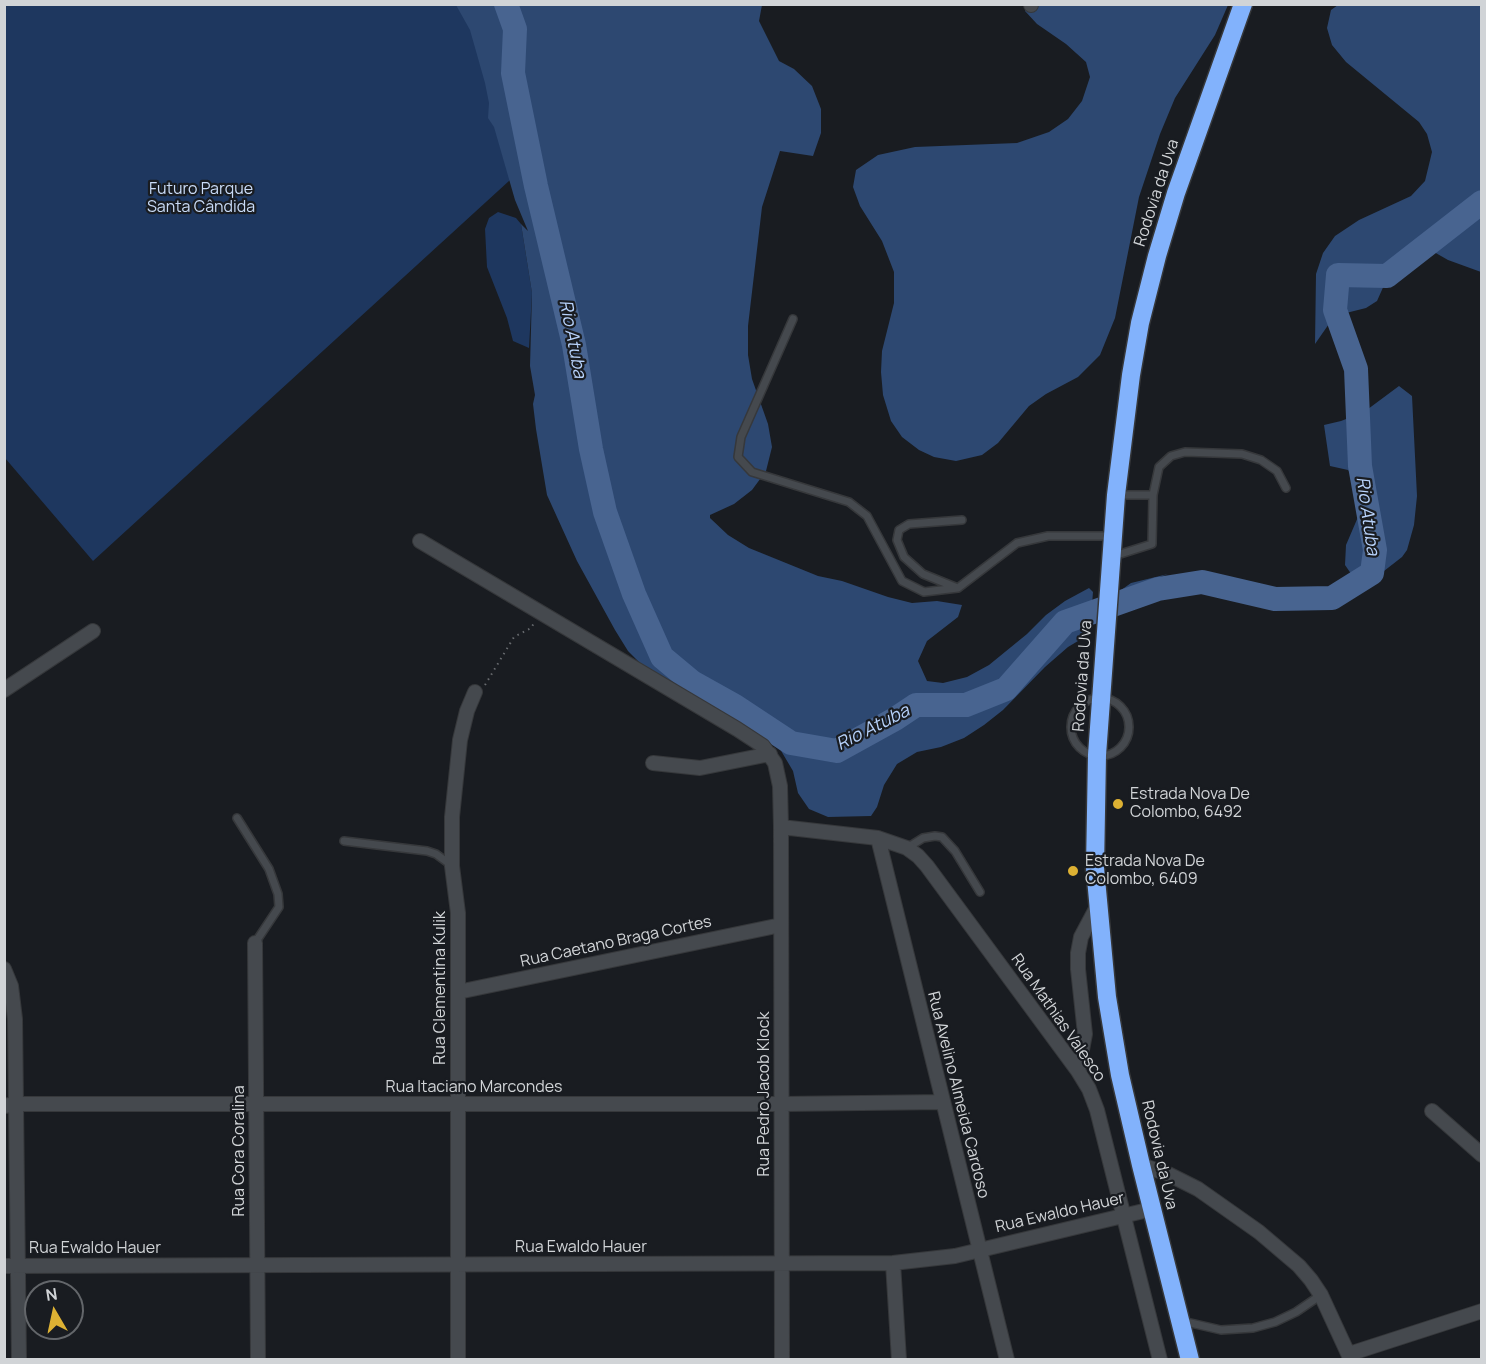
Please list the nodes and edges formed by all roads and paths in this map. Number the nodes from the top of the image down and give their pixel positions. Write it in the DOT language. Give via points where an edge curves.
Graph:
graph roads {
  1 [pos="1243,4"];
  2 [pos="793,320"];
  3 [pos="1286,488"];
  4 [pos="1116,495"];
  5 [pos="1153,495"];
  6 [pos="962,520"];
  7 [pos="1113,536"];
  8 [pos="420,542"];
  9 [pos="1111,556"];
  10 [pos="958,588"];
  11 [pos="540,611"];
  12 [pos="93,631"];
  13 [pos="4,690"];
  14 [pos="475,692"];
  15 [pos="1100,697"];
  16 [pos="770,754"];
  17 [pos="1097,755"];
  18 [pos="653,764"];
  19 [pos="237,818"];
  20 [pos="781,827"];
  21 [pos="878,837"];
  22 [pos="344,841"];
  23 [pos="907,848"];
  24 [pos="452,866"];
  25 [pos="980,892"];
  26 [pos="1098,905"];
  27 [pos="781,925"];
  28 [pos="255,943"];
  29 [pos="4,969"];
  30 [pos="458,992"];
  31 [pos="1078,1071"];
  32 [pos="943,1102"];
  33 [pos="256,1104"];
  34 [pos="458,1104"];
  35 [pos="782,1104"];
  36 [pos="10,1105"];
  37 [pos="1432,1111"];
  38 [pos="1482,1155"];
  39 [pos="1141,1165"];
  40 [pos="1152,1209"];
  41 [pos="1124,1215"];
  42 [pos="980,1250"];
  43 [pos="893,1263"];
  44 [pos="782,1264"];
  45 [pos="257,1265"];
  46 [pos="458,1265"];
  47 [pos="11,1266"];
  48 [pos="1321,1295"];
  49 [pos="1482,1311"];
  50 [pos="1180,1321"];
  51 [pos="1350,1357"];
  52 [pos="19,1359"];
  53 [pos="258,1359"];
  54 [pos="458,1359"];
  55 [pos="782,1359"];
  56 [pos="899,1359"];
  57 [pos="1007,1359"];
  58 [pos="1160,1359"];
  59 [pos="1190,1359"];
  1 -- 4 [label="highway, Rodovia da Uva" via="1157,256 1131,375"];
  2 -- 10 [label="lane" via="741,437 738,457 752,472 849,502 867,516 902,581 924,592"];
  3 -- 5 [label="lane" via="1277,471 1261,460 1242,454 1185,452 1171,456 1159,467"];
  4 -- 5 [label="lane"];
  4 -- 7 [label="highway, Rodovia da Uva"];
  5 -- 9 [label="lane" via="1152,544"];
  6 -- 10 [label="lane" via="909,524 899,530 897,540 904,557 923,574"];
  7 -- 9 [label="highway, Rodovia da Uva"];
  7 -- 10 [label="lane" via="1048,536 1017,543"];
  8 -- 11 [label="street"];
  9 -- 15 [label="highway, Rodovia da Uva"];
  11 -- 14 [label="path" via="531,628 514,637 484,686"];
  11 -- 16 [label="street" via="737,729"];
  12 -- 13 [label="street"];
  14 -- 24 [label="street, Rua Clementina Kulik" via="458,757"];
  15 -- 17 [label="highway, Rodovia da Uva"];
  15 -- 17 [label="lane" via="1087,700 1075,711 1070,725 1073,740 1084,752"];
  15 -- 17 [label="lane" via="1116,703 1126,714 1129,728 1124,742 1113,752"];
  16 -- 18 [label="street" via="700,768"];
  16 -- 20 [label="street, Rua Pedro Jacob Klock" via="780,786"];
  17 -- 26 [label="highway, Rodovia da Uva" via="1094,824"];
  19 -- 28 [label="lane" via="269,869 278,894 279,908"];
  20 -- 21 [label="street, Rua Mathias Valesco"];
  20 -- 27 [label="street, Rua Pedro Jacob Klock"];
  21 -- 23 [label="street, Rua Mathias Valesco"];
  21 -- 32 [label="street, Rua Avelino Almeida Cardoso"];
  22 -- 24 [label="lane" via="427,851"];
  23 -- 25 [label="lane" via="923,838 942,837 956,851"];
  23 -- 31 [label="street, Rua Mathias Valesco" via="927,866"];
  24 -- 30 [label="street, Rua Clementina Kulik" via="458,912"];
  26 -- 31 [label="street" via="1081,937 1078,953 1085,1034"];
  26 -- 39 [label="highway, Rodovia da Uva" via="1113,1035"];
  27 -- 30 [label="street, Rua Caetano Braga Cortes"];
  27 -- 35 [label="street, Rua Pedro Jacob Klock"];
  28 -- 33 [label="street, Rua Cora Coralina"];
  29 -- 36 [label="street" via="14,1002"];
  30 -- 34 [label="street, Rua Clementina Kulik"];
  31 -- 41 [label="street, Rua Mathias Valesco" via="1097,1110"];
  32 -- 35 [label="street, Rua Itaciano Marcondes"];
  32 -- 42 [label="street, Rua Avelino Almeida Cardoso"];
  33 -- 34 [label="street, Rua Itaciano Marcondes"];
  33 -- 36 [label="street, Rua Itaciano Marcondes"];
  33 -- 45 [label="street, Rua Cora Coralina"];
  34 -- 35 [label="street, Rua Itaciano Marcondes"];
  34 -- 46 [label="street, Rua Clementina Kulik"];
  35 -- 44 [label="street, Rua Pedro Jacob Klock"];
  36 -- 47 [label="street"];
  37 -- 38 [label="street"];
  39 -- 40 [label="highway, Rodovia da Uva"];
  39 -- 48 [label="street" via="1184,1181 1259,1232 1299,1266"];
  40 -- 41 [label="street, Rua Ewaldo Hauer"];
  40 -- 50 [label="highway, Rodovia da Uva"];
  41 -- 42 [label="street, Rua Ewaldo Hauer"];
  41 -- 58 [label="street, Rua Mathias Valesco"];
  42 -- 43 [label="street, Rua Ewaldo Hauer"];
  42 -- 57 [label="street, Rua Avelino Almeida Cardoso"];
  43 -- 44 [label="street, Rua Ewaldo Hauer"];
  43 -- 56 [label="street"];
  44 -- 46 [label="street, Rua Ewaldo Hauer"];
  44 -- 55 [label="street, Rua Pedro Jacob Klock"];
  45 -- 46 [label="street, Rua Ewaldo Hauer"];
  45 -- 47 [label="street, Rua Ewaldo Hauer"];
  45 -- 53 [label="street, Rua Cora Coralina"];
  46 -- 54 [label="street, Rua Clementina Kulik"];
  47 -- 52 [label="street"];
  48 -- 50 [label="lane" via="1296,1312 1253,1328 1221,1330"];
  48 -- 51 [label="street"];
  49 -- 51 [label="street"];
  50 -- 59 [label="highway, Rodovia da Uva"];
}
